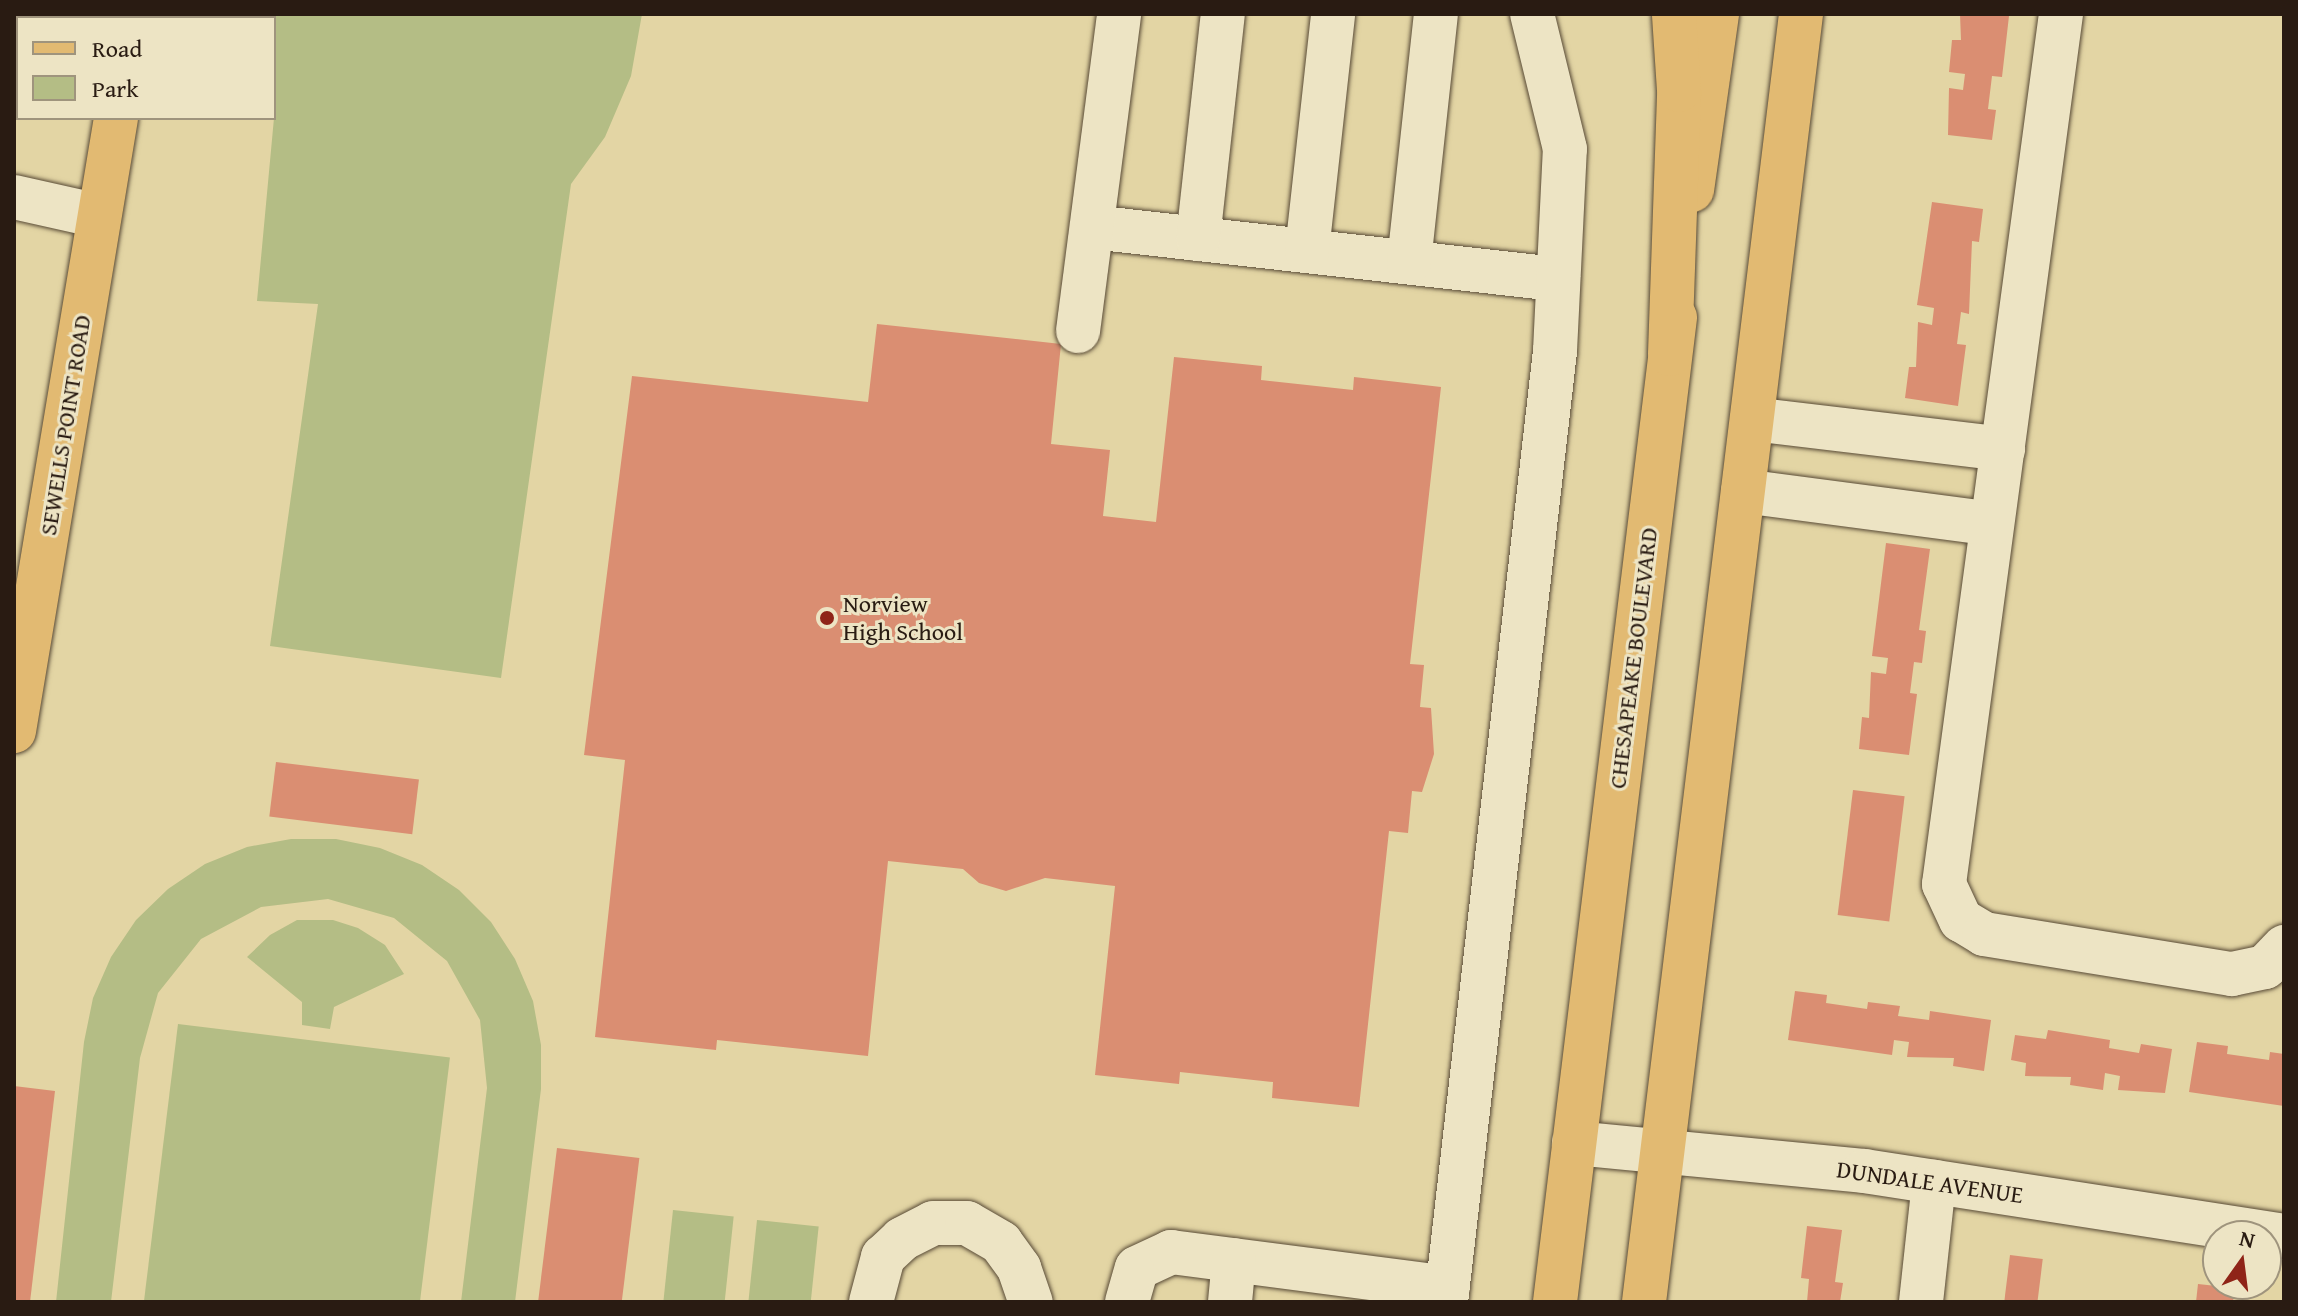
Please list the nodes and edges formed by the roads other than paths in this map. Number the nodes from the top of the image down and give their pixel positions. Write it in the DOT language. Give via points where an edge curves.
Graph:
graph roads {
  1 [pos="1119,14"];
  2 [pos="1223,14"];
  3 [pos="1333,14"];
  4 [pos="1436,14"];
  5 [pos="1532,14"];
  6 [pos="1674,14"];
  7 [pos="1717,14"];
  8 [pos="1801,14"];
  9 [pos="2061,14"];
  10 [pos="116,120"];
  11 [pos="14,197"];
  12 [pos="99,216"];
  13 [pos="1092,227"];
  14 [pos="1198,239"];
  15 [pos="1307,251"];
  16 [pos="1409,262"];
  17 [pos="1558,279"];
  18 [pos="1078,331"];
  19 [pos="1670,354"];
  20 [pos="1752,419"];
  21 [pos="2003,449"];
  22 [pos="1743,491"];
  23 [pos="1992,524"];
  24 [pos="15,717"];
  25 [pos="2284,947"];
  26 [pos="1574,1143"];
  27 [pos="1660,1151"];
  28 [pos="1934,1182"];
  29 [pos="2284,1236"];
  30 [pos="1232,1281"];
  31 [pos="1338,1288"];
  32 [pos="1447,1295"];
  33 [pos="871,1302"];
  34 [pos="1031,1302"];
  35 [pos="1127,1302"];
  36 [pos="1555,1302"];
  37 [pos="1644,1302"];
  38 [pos="1921,1302"];
  1 -- 13 [label="street"];
  2 -- 14 [label="street"];
  3 -- 15 [label="street"];
  4 -- 16 [label="street"];
  5 -- 17 [label="street" via="1565,149"];
  6 -- 19 [label="main road" via="1679,90"];
  7 -- 19 [label="main road, CHESAPEAKE BOULEVARD"];
  8 -- 20 [label="main road"];
  9 -- 21 [label="street"];
  10 -- 12 [label="main road, SEWELLS POINT ROAD"];
  11 -- 12 [label="street"];
  12 -- 24 [label="main road, SEWELLS POINT ROAD"];
  13 -- 14 [label="street"];
  13 -- 18 [label="street"];
  14 -- 15 [label="street"];
  15 -- 16 [label="street"];
  16 -- 17 [label="street"];
  17 -- 32 [label="street" via="1555,351"];
  19 -- 26 [label="main road, CHESAPEAKE BOULEVARD"];
  20 -- 21 [label="street"];
  20 -- 22 [label="main road"];
  21 -- 23 [label="street"];
  22 -- 23 [label="street"];
  22 -- 27 [label="main road"];
  23 -- 25 [label="street" via="1944,884 1950,906 1984,934 2232,974 2265,967"];
  26 -- 27 [label="street, DUNDALE AVENUE"];
  26 -- 36 [label="main road, CHESAPEAKE BOULEVARD"];
  27 -- 28 [label="street, DUNDALE AVENUE"];
  27 -- 37 [label="main road"];
  28 -- 29 [label="street, DUNDALE AVENUE"];
  28 -- 38 [label="street"];
  30 -- 31 [label="street"];
  30 -- 35 [label="street" via="1171,1252 1137,1268"];
  31 -- 32 [label="street"];
  33 -- 34 [label="street" via="883,1257 902,1239 933,1223 967,1223 1001,1243 1019,1268"];
}
